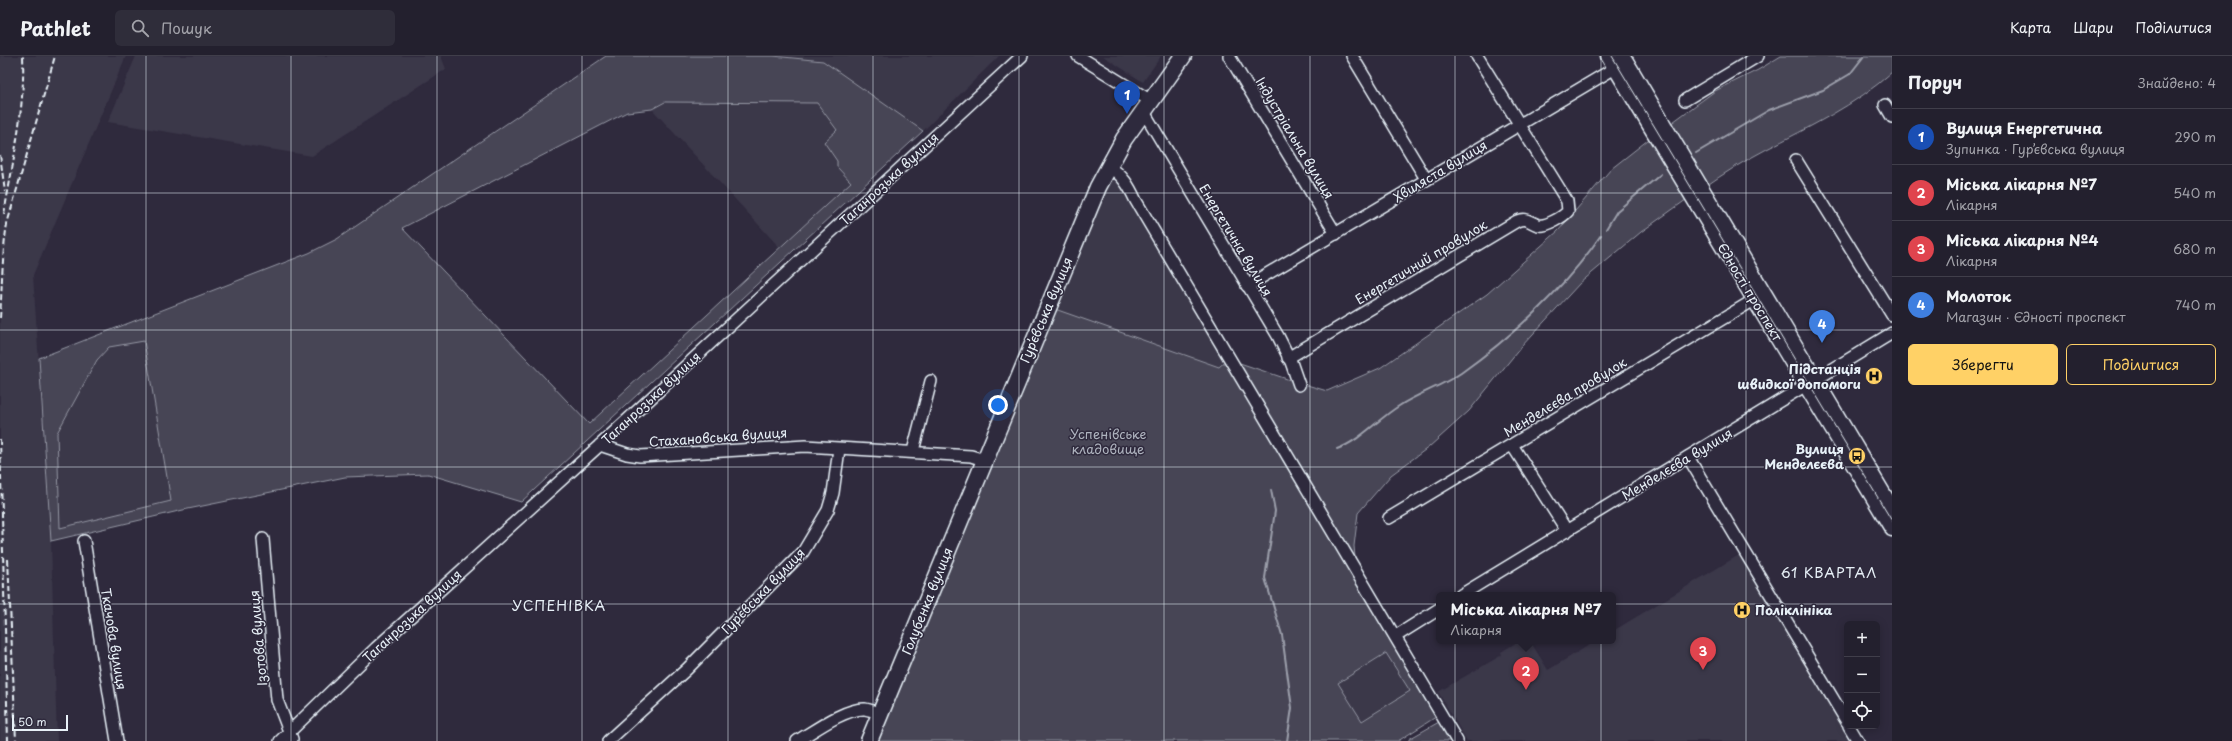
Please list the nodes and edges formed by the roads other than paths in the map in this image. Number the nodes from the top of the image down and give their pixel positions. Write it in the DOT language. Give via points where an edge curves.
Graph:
graph roads {
  1 [pos="1022,56"];
  2 [pos="1078,56"];
  3 [pos="1183,56"];
  4 [pos="1229,56"];
  5 [pos="1352,56"];
  6 [pos="1477,56"];
  7 [pos="1758,56"];
  8 [pos="1621,59"];
  9 [pos="1685,100"];
  10 [pos="1885,105"];
  11 [pos="1147,107"];
  12 [pos="1892,117"];
  13 [pos="1519,124"];
  14 [pos="1796,160"];
  15 [pos="1108,166"];
  16 [pos="1426,179"];
  17 [pos="1336,234"];
  18 [pos="1248,286"];
  19 [pos="1754,300"];
  20 [pos="1892,315"];
  21 [pos="1892,333"];
  22 [pos="1288,358"];
  23 [pos="930,381"];
  24 [pos="1810,382"];
  25 [pos="1299,385"];
  26 [pos="1512,445"];
  27 [pos="600,446"];
  28 [pos="839,449"];
  29 [pos="913,451"];
  30 [pos="1688,457"];
  31 [pos="984,460"];
  32 [pos="1892,508"];
  33 [pos="1389,518"];
  34 [pos="1892,529"];
  35 [pos="1567,531"];
  36 [pos="263,539"];
  37 [pos="84,541"];
  38 [pos="1467,592"];
  39 [pos="1436,611"];
  40 [pos="1396,636"];
  41 [pos="880,713"];
  42 [pos="1844,717"];
  43 [pos="1851,729"];
  44 [pos="291,737"];
  45 [pos="117,741"];
  46 [pos="280,741"];
  47 [pos="608,741"];
  48 [pos="797,741"];
  49 [pos="869,741"];
  50 [pos="1457,741"];
  51 [pos="1858,741"];
  1 -- 27 [label="street, Таганрозька вулиця"];
  2 -- 11 [label="street"];
  3 -- 11 [label="highway"];
  4 -- 17 [label="street, Індустріальна вулиця"];
  5 -- 16 [label="street"];
  6 -- 13 [label="street"];
  7 -- 9 [label="street"];
  8 -- 13 [label="street, Хвиляста вулиця"];
  8 -- 19 [label="main road, Єдності проспект"];
  8 -- 24 [label="main road, Єдності проспект"];
  10 -- 12 [label="street"];
  11 -- 15 [label="highway, Гур’євська вулиця"];
  11 -- 18 [label="street, Енергетична вулиця"];
  13 -- 16 [label="street, Хвиляста вулиця"];
  13 -- 22 [label="street, Енергетичний провулок" via="1567,201 1569,209 1566,214 1538,225 1528,219 1517,221"];
  14 -- 20 [label="street"];
  15 -- 31 [label="highway, Гур’євська вулиця"];
  15 -- 40 [label="street" via="1120,173 1128,183 1140,208"];
  16 -- 17 [label="street, Хвиляста вулиця"];
  17 -- 18 [label="street, Хвиляста вулиця"];
  18 -- 22 [label="street, Енергетична вулиця"];
  19 -- 24 [label="main road, Єдності проспект"];
  19 -- 26 [label="street, Менделєєва провулок"];
  21 -- 24 [label="street, Менделєєва вулиця"];
  22 -- 25 [label="street, Енергетична вулиця"];
  23 -- 29 [label="street"];
  24 -- 30 [label="street, Менделєєва вулиця"];
  24 -- 32 [label="main road, Єдності проспект"];
  24 -- 34 [label="main road, Єдності проспект"];
  26 -- 33 [label="street, Менделєєва провулок"];
  26 -- 35 [label="street"];
  27 -- 28 [label="street, Стахановська вулиця" via="640,456 786,446"];
  27 -- 44 [label="street, Таганрозька вулиця" via="376,648"];
  28 -- 29 [label="street"];
  28 -- 47 [label="street, Гур’євська вулиця" via="828,510 803,552 693,664"];
  29 -- 31 [label="street" via="971,456"];
  30 -- 35 [label="street, Менделєєва вулиця"];
  30 -- 42 [label="street"];
  31 -- 41 [label="highway, Голубенка вулиця"];
  35 -- 38 [label="street, Менделєєва вулиця"];
  36 -- 44 [label="street, Ізотова вулиця" via="278,700"];
  37 -- 45 [label="street, Ткачова вулиця"];
  39 -- 40 [label="street"];
  40 -- 50 [label="street"];
  41 -- 48 [label="street" via="865,709 854,710"];
  41 -- 49 [label="highway, Голубенка вулиця"];
  43 -- 51 [label="street"];
  44 -- 46 [label="street, Таганрозька вулиця"];
}
